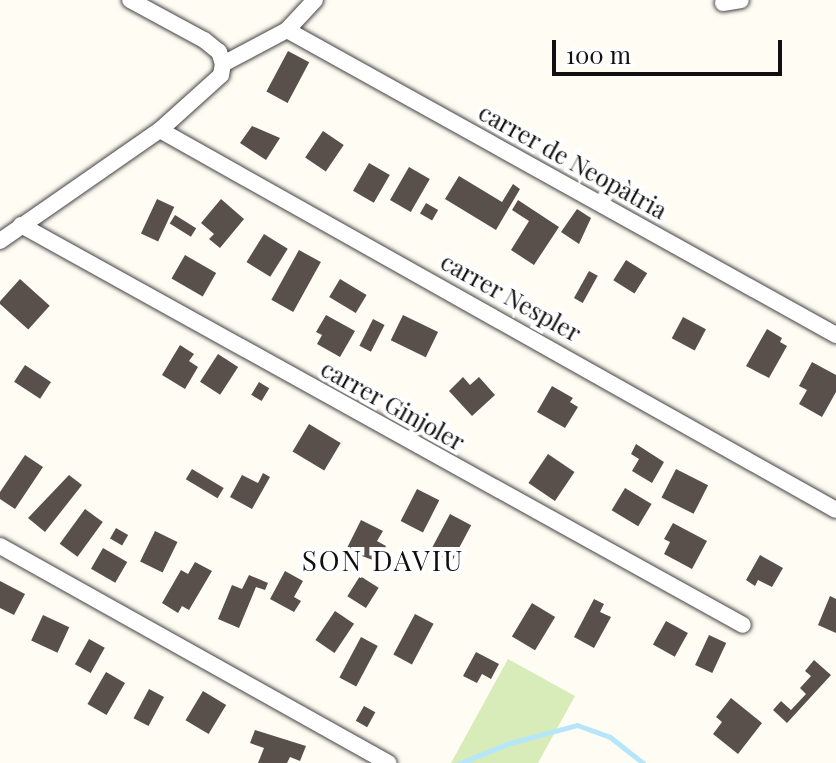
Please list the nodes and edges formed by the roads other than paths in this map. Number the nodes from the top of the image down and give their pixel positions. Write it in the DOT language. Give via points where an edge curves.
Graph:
graph roads {
  1 [pos="130,0"];
  2 [pos="315,0"];
  3 [pos="741,0"];
  4 [pos="723,3"];
  5 [pos="287,30"];
  6 [pos="223,64"];
  7 [pos="160,130"];
  8 [pos="21,225"];
  9 [pos="0,241"];
  10 [pos="836,335"];
  11 [pos="836,510"];
  12 [pos="0,546"];
  13 [pos="743,625"];
  14 [pos="389,763"];
  1 -- 6 [label="street" via="204,40 219,52"];
  2 -- 5 [label="street"];
  3 -- 4 [label="street"];
  5 -- 6 [label="street"];
  5 -- 10 [label="street, carrer de Neopàtria"];
  6 -- 7 [label="street" via="212,85"];
  7 -- 8 [label="street"];
  7 -- 11 [label="street, carrer Nespler"];
  8 -- 9 [label="street"];
  8 -- 13 [label="street, carrer Ginjoler"];
  12 -- 14 [label="street"];
}
